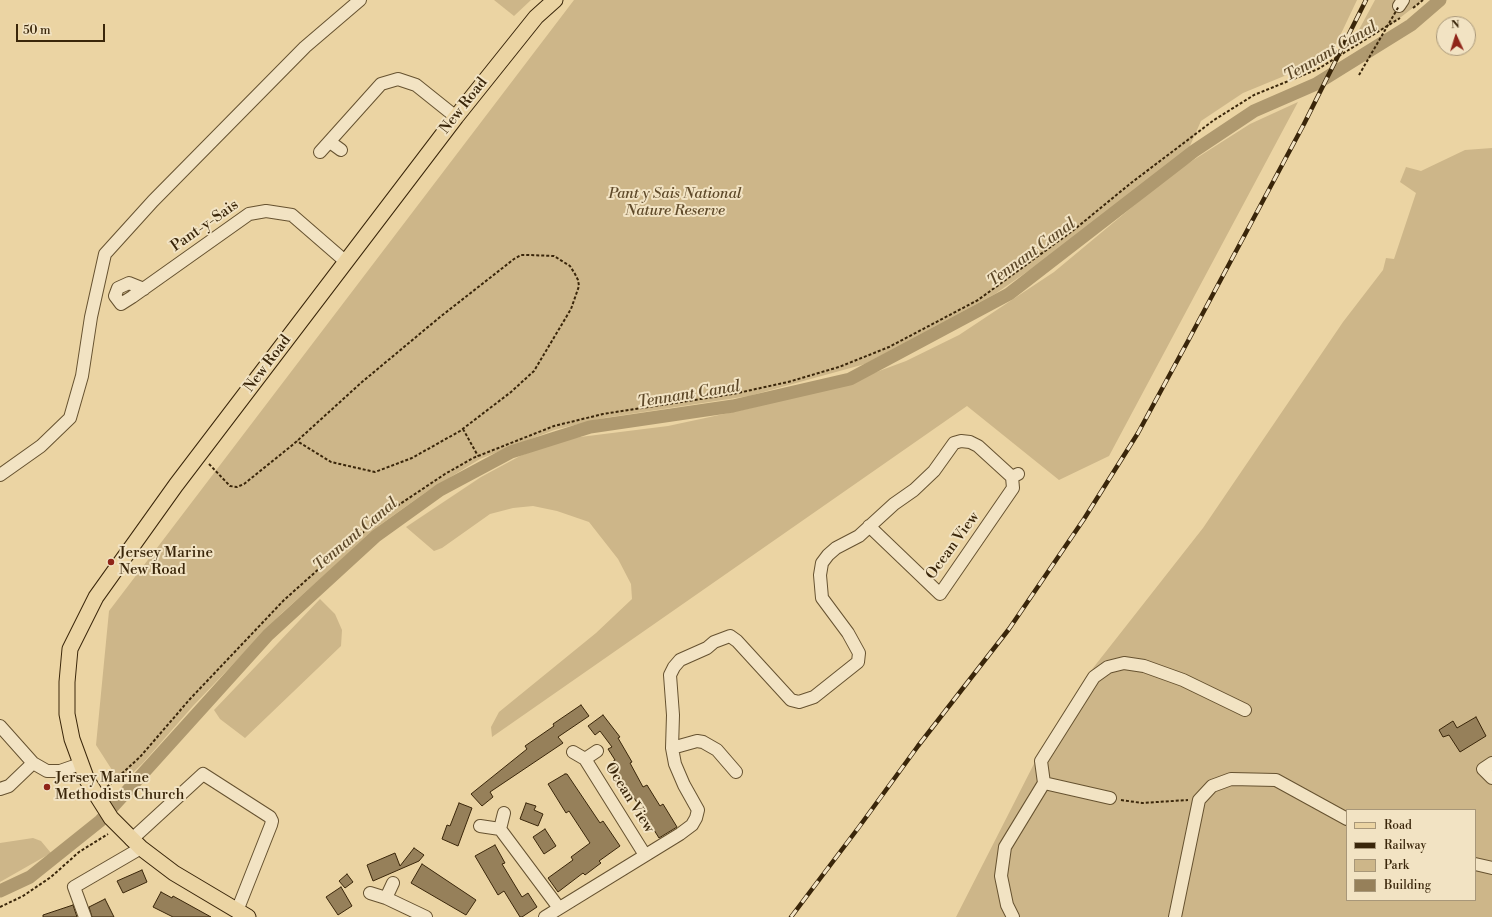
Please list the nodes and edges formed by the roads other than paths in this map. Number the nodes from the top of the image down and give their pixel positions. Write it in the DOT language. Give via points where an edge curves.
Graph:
graph roads {
  1 [pos="360,0"];
  2 [pos="555,0"];
  3 [pos="456,117"];
  4 [pos="330,142"];
  5 [pos="341,150"];
  6 [pos="320,152"];
  7 [pos="345,261"];
  8 [pos="144,289"];
  9 [pos="0,475"];
  10 [pos="870,526"];
  11 [pos="1245,710"];
  12 [pos="0,726"];
  13 [pos="672,748"];
  14 [pos="597,750"];
  15 [pos="573,752"];
  16 [pos="586,759"];
  17 [pos="33,763"];
  18 [pos="1492,763"];
  19 [pos="80,764"];
  20 [pos="736,772"];
  21 [pos="1492,778"];
  22 [pos="1044,783"];
  23 [pos="0,789"];
  24 [pos="1110,798"];
  25 [pos="504,813"];
  26 [pos="1346,818"];
  27 [pos="480,826"];
  28 [pos="500,829"];
  29 [pos="136,844"];
  30 [pos="645,854"];
  31 [pos="1476,864"];
  32 [pos="1492,868"];
  33 [pos="393,883"];
  34 [pos="370,892"];
  35 [pos="386,898"];
  36 [pos="559,908"];
  37 [pos="242,914"];
  38 [pos="85,917"];
  39 [pos="426,917"];
  40 [pos="545,917"];
  41 [pos="1013,917"];
  42 [pos="1175,917"];
  1 -- 9 [label="street" via="305,47 153,200 105,254 91,317 82,376 70,418 41,446"];
  2 -- 3 [label="main road, New Road" via="536,17"];
  3 -- 4 [label="street" via="416,85 398,79 381,84"];
  3 -- 7 [label="main road, New Road"];
  4 -- 5 [label="street"];
  4 -- 6 [label="street"];
  7 -- 8 [label="street, Pant-y-Sais" via="292,215 266,211 249,214"];
  7 -- 19 [label="main road, New Road" via="96,597 70,649 67,714"];
  10 -- 10 [label="street, Ocean View" via="934,471 954,443 970,442 978,446 1016,475 1013,488 940,594"];
  10 -- 13 [label="street, Ocean View" via="828,555 822,563 820,575 822,598 856,644 858,662 814,697 799,702 791,700 730,636 714,642 707,648 680,660 670,675"];
  11 -- 22 [label="street" via="1183,680 1144,666 1124,663 1108,666 1094,677 1041,760"];
  12 -- 17 [label="street"];
  13 -- 20 [label="street" via="697,741 703,742 717,750"];
  13 -- 30 [label="street, Ocean View" via="684,786 698,810 696,818 692,825 680,834"];
  14 -- 16 [label="street, Ocean View"];
  15 -- 16 [label="street, Ocean View"];
  16 -- 30 [label="street, Ocean View"];
  17 -- 19 [label="street" via="47,771 60,771"];
  17 -- 23 [label="street" via="9,786"];
  18 -- 21 [label="street" via="1483,770"];
  19 -- 29 [label="main road, New Road" via="115,822"];
  22 -- 24 [label="street"];
  22 -- 41 [label="street" via="1005,847 1001,876 1007,905"];
  25 -- 28 [label="street"];
  26 -- 42 [label="street" via="1276,780 1231,779 1212,786 1199,800"];
  27 -- 28 [label="street"];
  28 -- 36 [label="street"];
  29 -- 37 [label="main road, New Road" via="174,873"];
  29 -- 37 [label="street" via="203,774 270,817 271,825"];
  29 -- 38 [label="street" via="74,886"];
  30 -- 36 [label="street, Ocean View"];
  31 -- 32 [label="street"];
  33 -- 35 [label="street"];
  34 -- 35 [label="street"];
  35 -- 39 [label="street"];
  36 -- 40 [label="street, Ocean View"];
}
